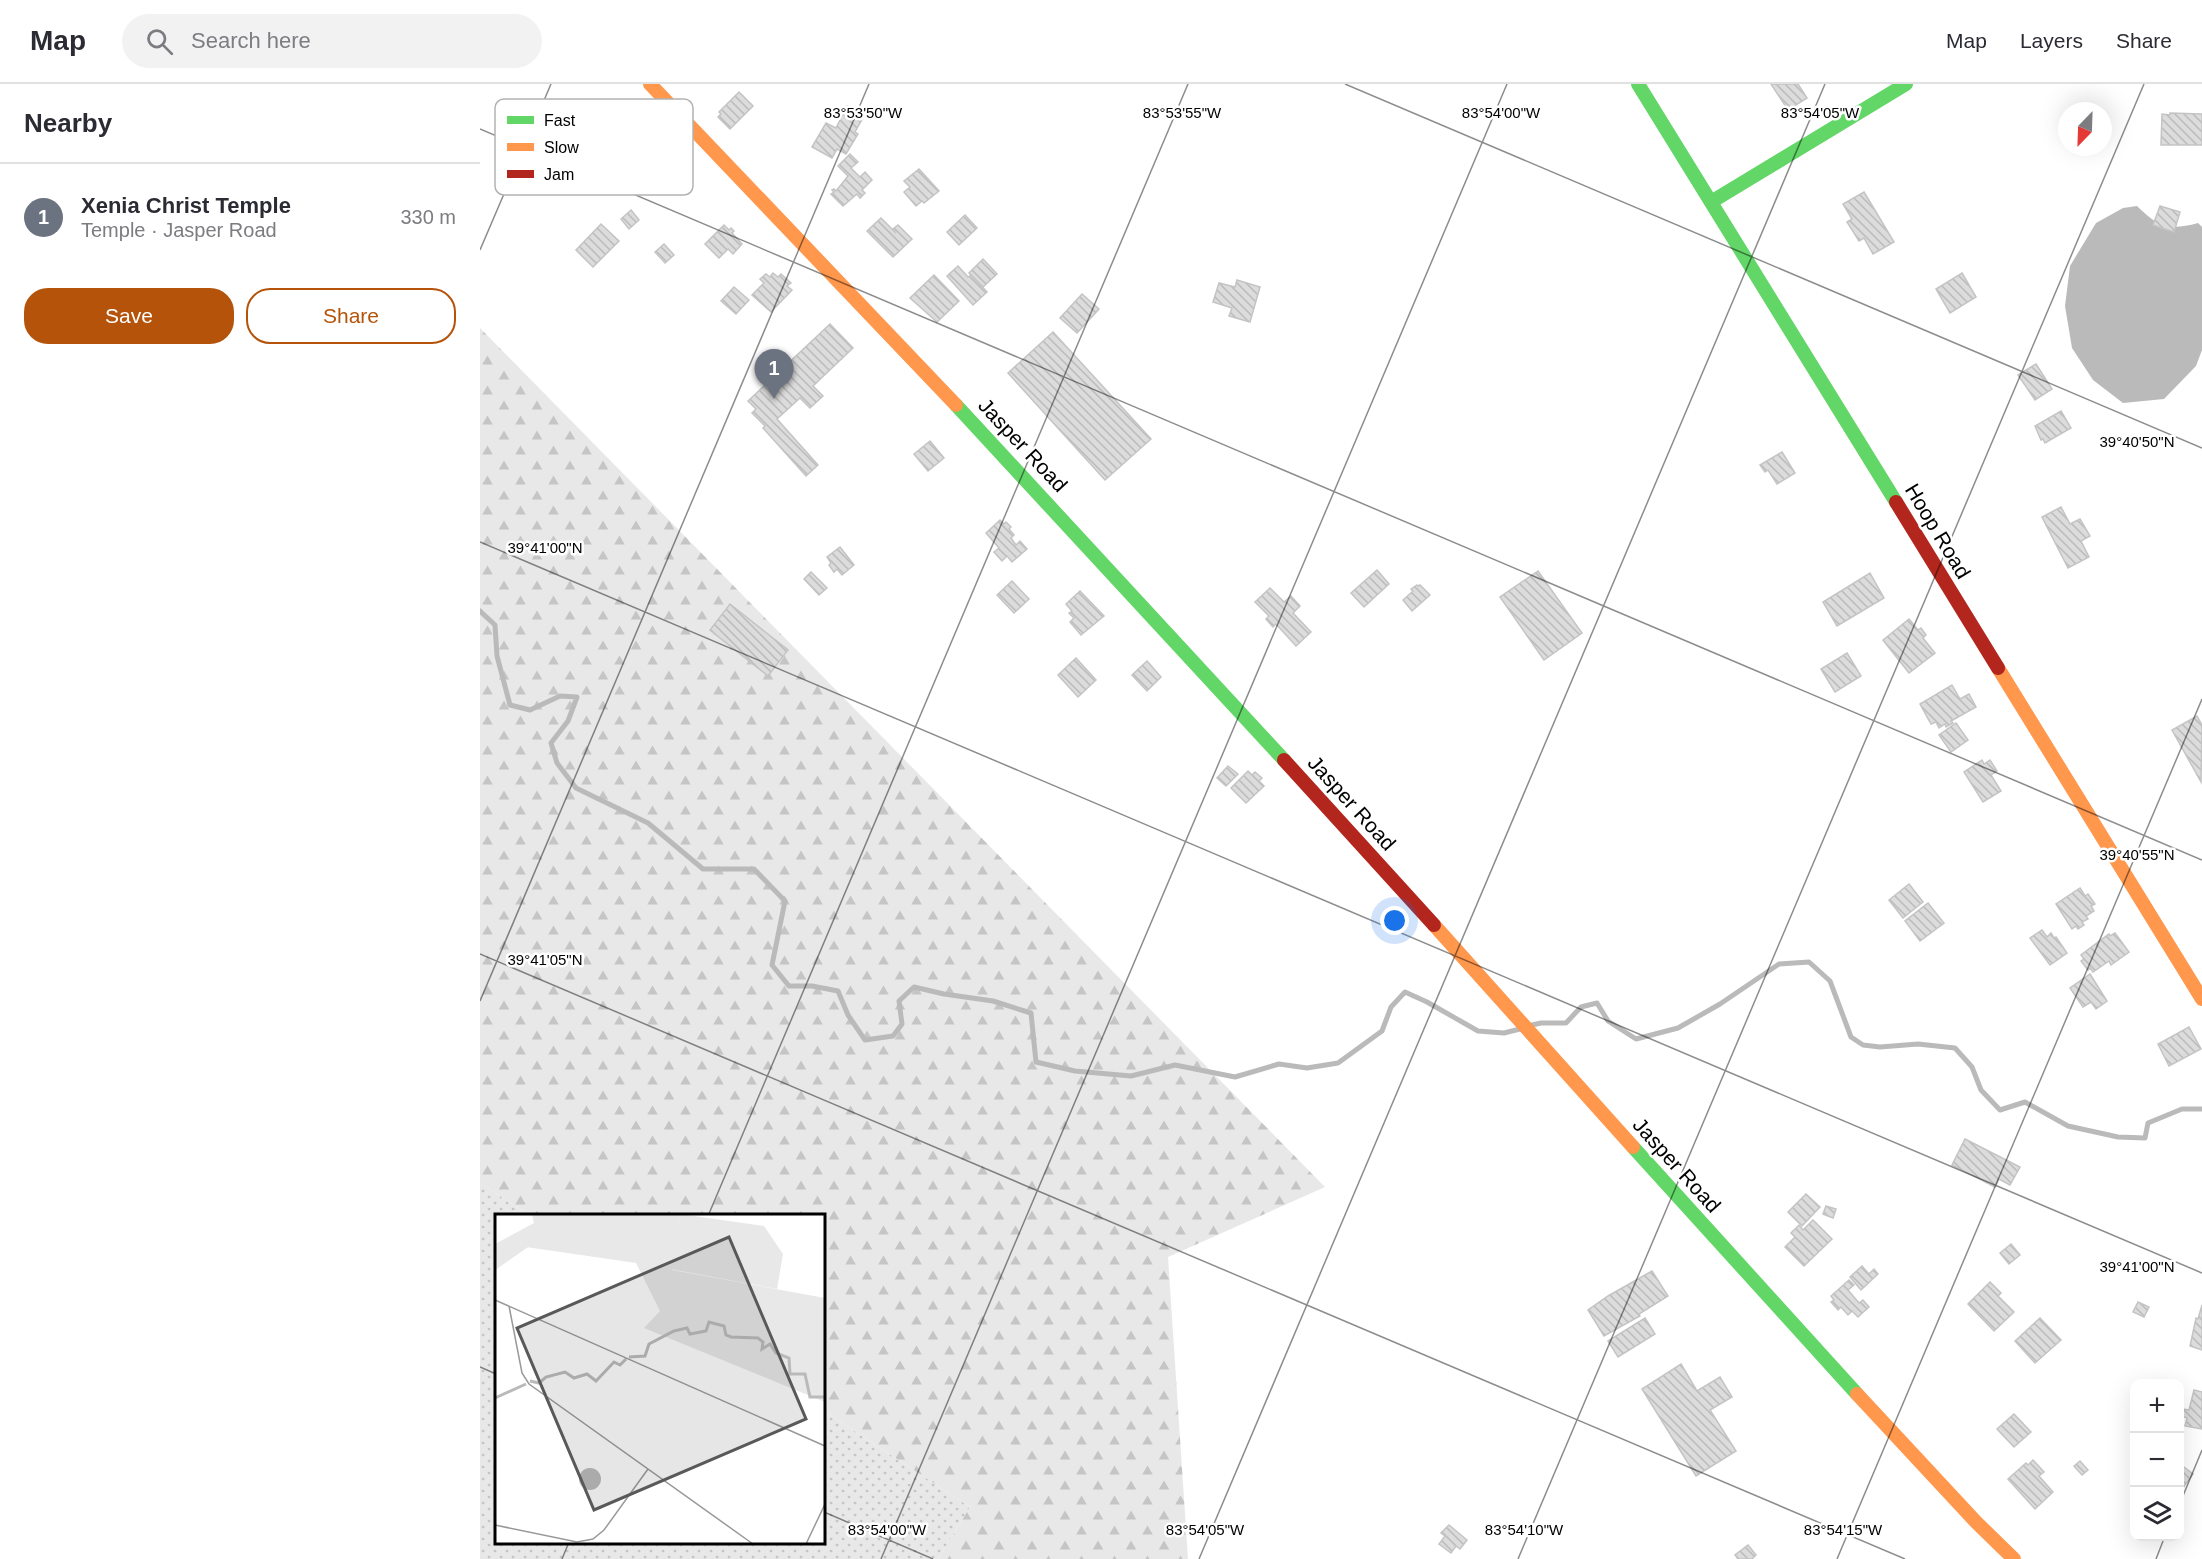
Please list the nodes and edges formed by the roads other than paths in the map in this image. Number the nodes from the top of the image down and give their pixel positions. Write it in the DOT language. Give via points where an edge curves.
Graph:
graph roads {
  1 [pos="650,84"];
  2 [pos="1638,84"];
  3 [pos="1906,84"];
  4 [pos="664,99"];
  5 [pos="693,129"];
  6 [pos="1711,202"];
  7 [pos="2202,999"];
  8 [pos="2014,1559"];
  1 -- 4 [label="street, Jasper Road"];
  2 -- 6 [label="street, Hoop Road"];
  3 -- 6 [label="street"];
  5 -- 8 [label="street, Jasper Road" via="1086,543 1804,1337"];
  6 -- 7 [label="street, Hoop Road"];
}
